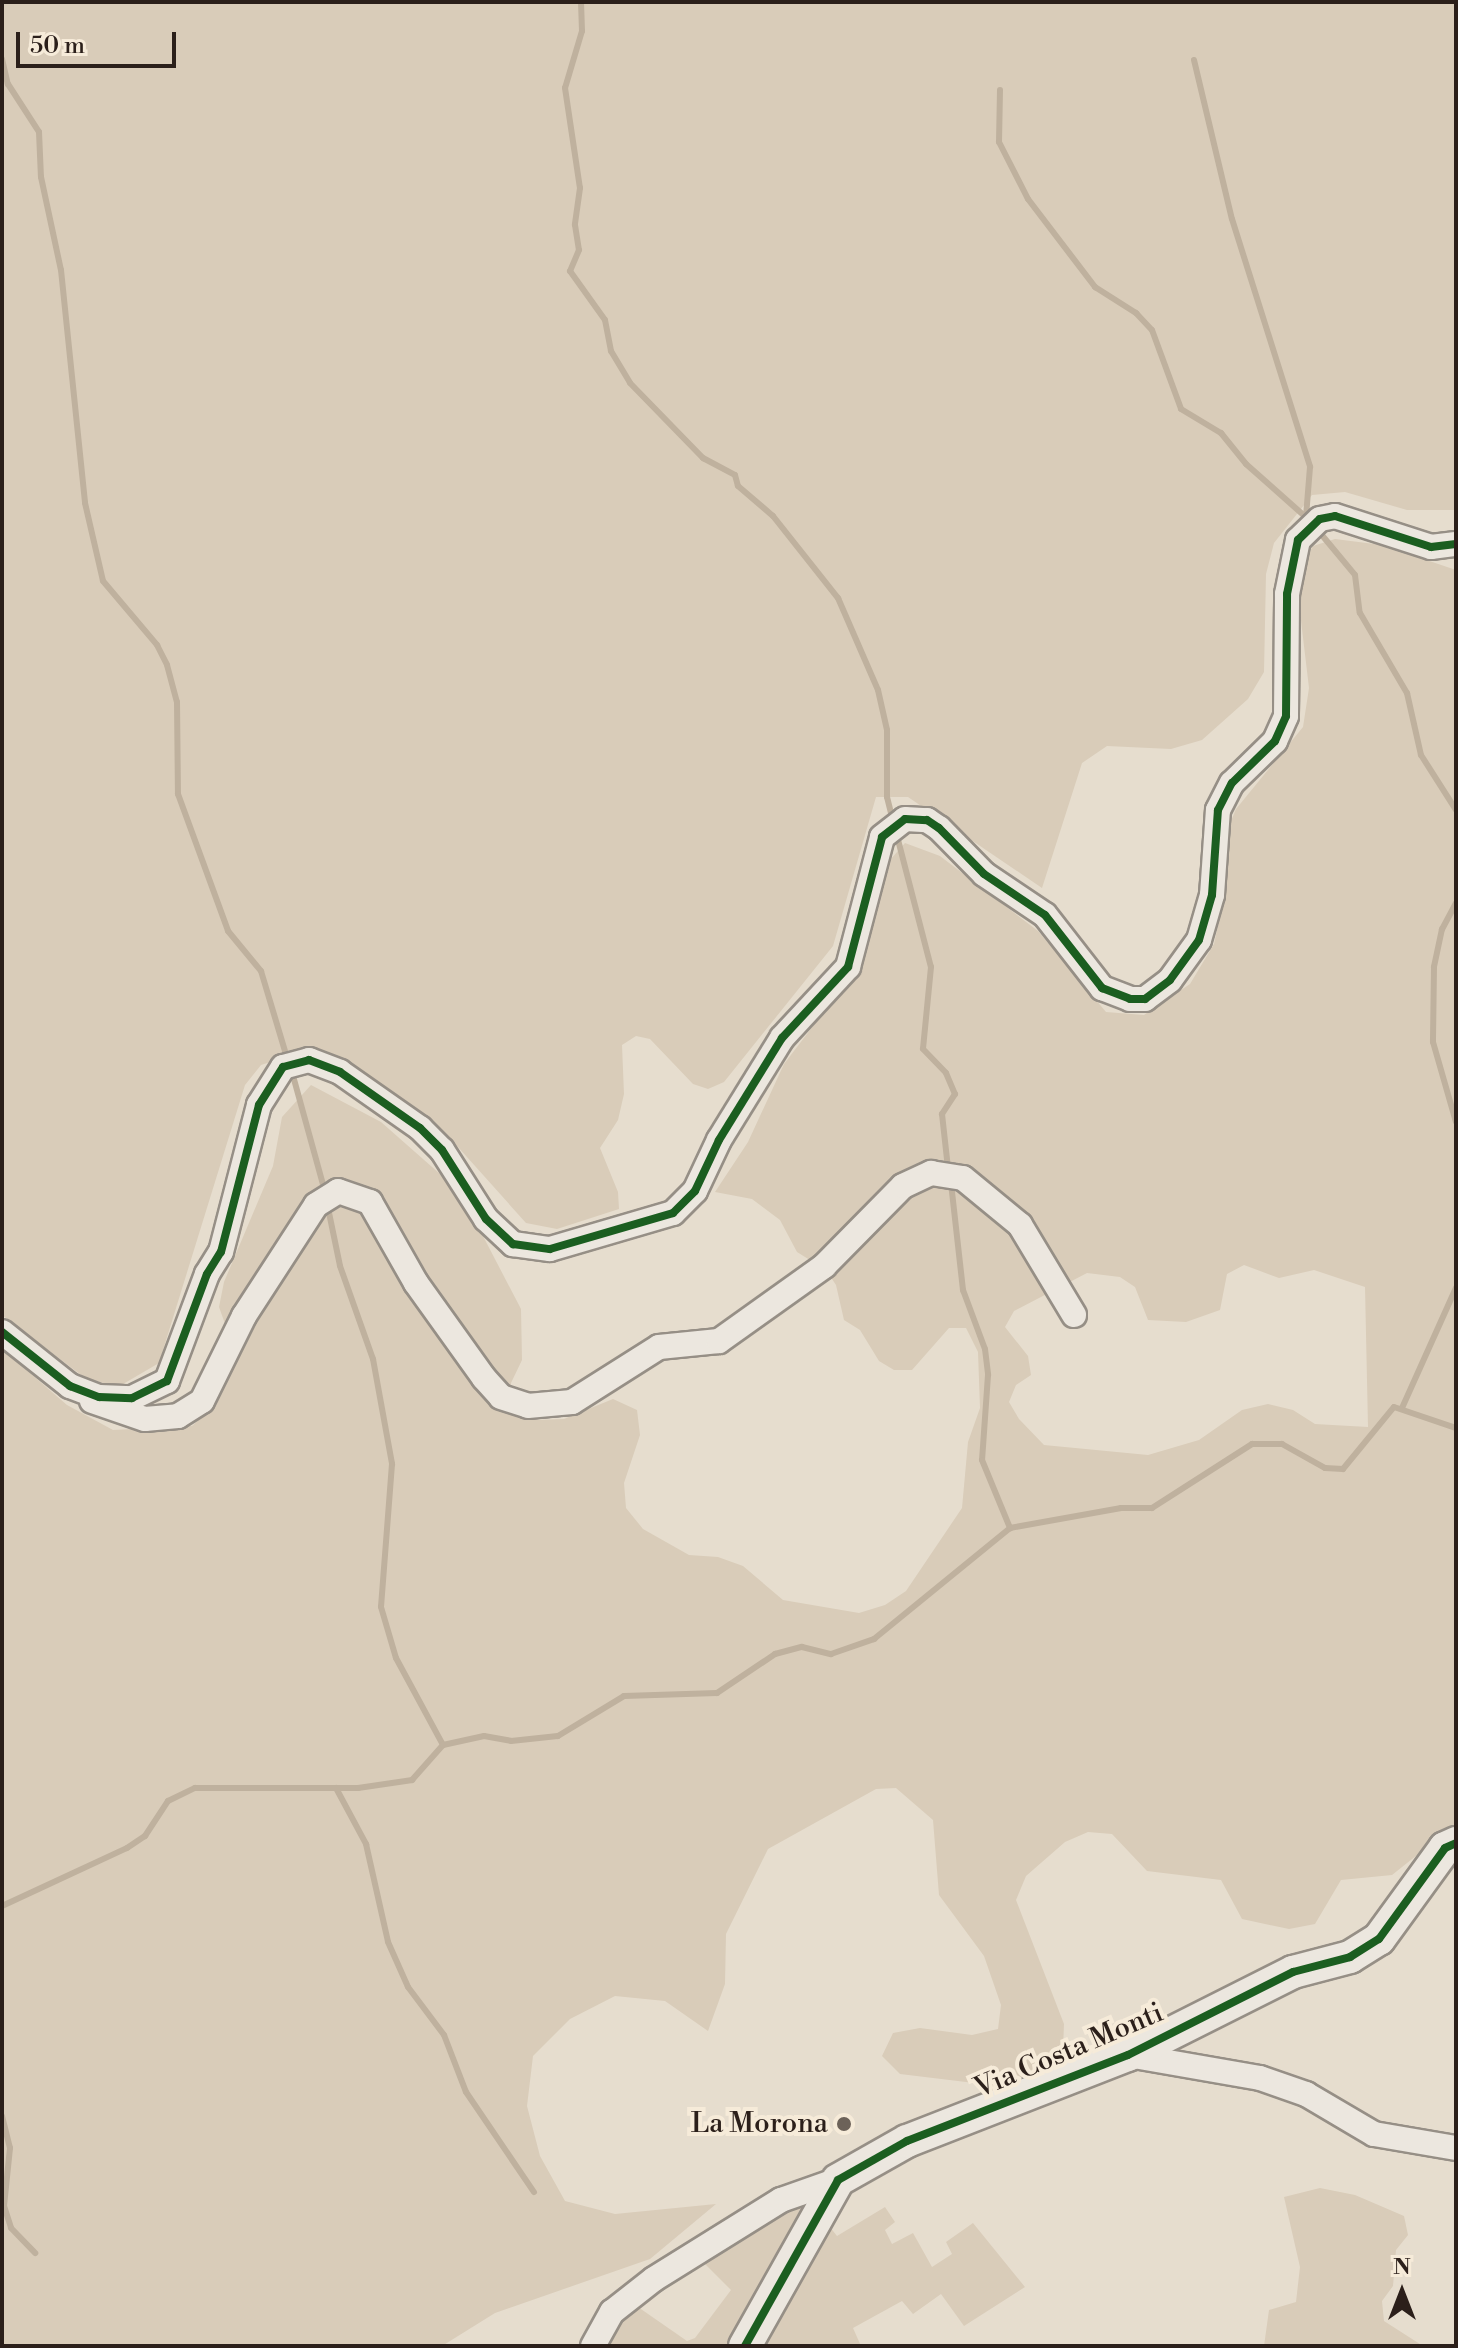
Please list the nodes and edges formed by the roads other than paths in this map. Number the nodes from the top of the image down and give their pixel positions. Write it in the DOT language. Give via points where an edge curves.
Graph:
graph roads {
  1 [pos="1456,544"];
  2 [pos="1074,1315"];
  3 [pos="2,1332"];
  4 [pos="70,1386"];
  5 [pos="1456,1843"];
  6 [pos="1128,2055"];
  7 [pos="1456,2148"];
  8 [pos="838,2180"];
  9 [pos="593,2346"];
  10 [pos="745,2346"];
  1 -- 4 [label="street" via="1431,547 1335,516 1320,519 1298,540 1287,594 1286,716 1275,741 1232,783 1218,810 1212,895 1199,940 1170,980 1145,999 1102,988 1045,915 984,874 939,828 927,820 905,819 882,837 848,967 782,1038 681,1208 550,1249 527,1250 486,1219 442,1150 420,1128 324,1062 297,1062 273,1077 259,1105 221,1252 207,1274 167,1381 132,1398 99,1397"];
  2 -- 4 [label="street" via="1020,1225 963,1178 931,1173 903,1186 824,1266 719,1341 659,1347 572,1402 528,1406 501,1397 484,1378 416,1283 370,1202 338,1191 316,1205 234,1333 202,1401 190,1410 162,1419 123,1416"];
  3 -- 4 [label="street"];
  5 -- 6 [label="street, Via Costa Monti" via="1445,1848 1379,1939 1350,1957 1249,1991"];
  6 -- 7 [label="street" via="1260,2078 1306,2094 1374,2134"];
  6 -- 8 [label="street, Via Costa Monti" via="907,2141"];
  8 -- 9 [label="street" via="781,2200 654,2279 612,2312"];
  8 -- 10 [label="street"];
}
